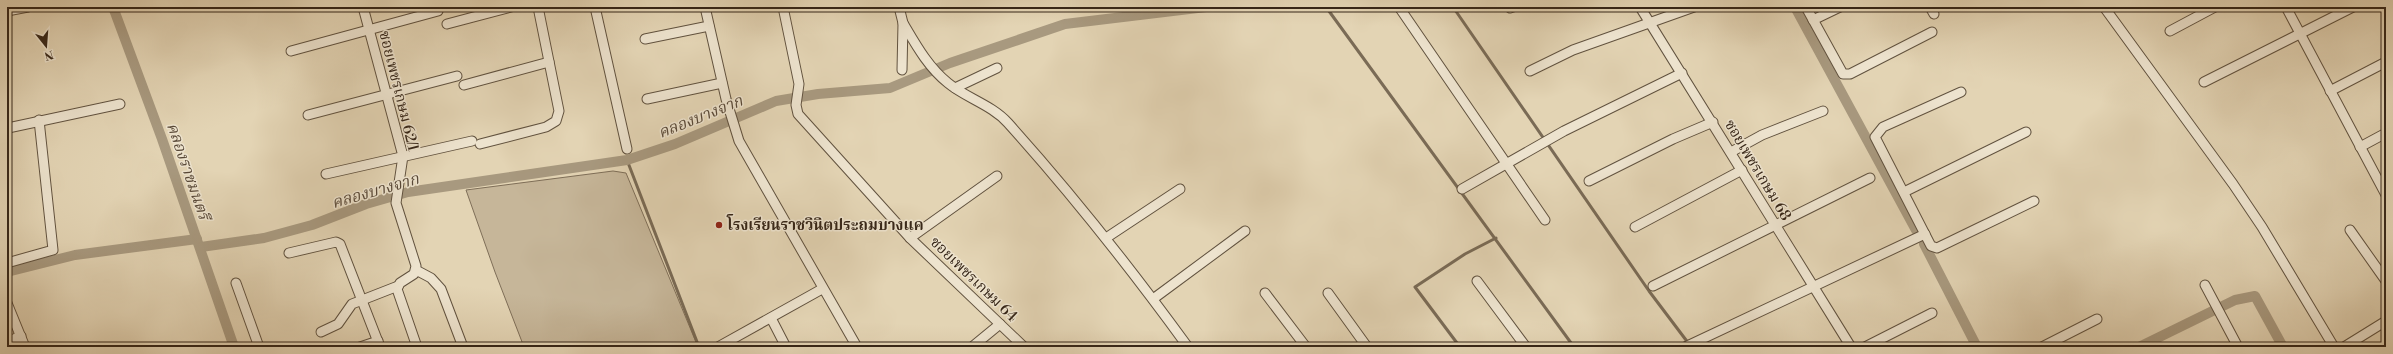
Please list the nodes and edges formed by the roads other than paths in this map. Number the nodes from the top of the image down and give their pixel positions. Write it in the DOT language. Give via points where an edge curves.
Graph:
graph roads {
  1 [pos="28,7"];
  2 [pos="363,7"];
  3 [pos="511,7"];
  4 [pos="538,7"];
  5 [pos="595,7"];
  6 [pos="705,7"];
  7 [pos="783,7"];
  8 [pos="899,7"];
  9 [pos="1399,7"];
  10 [pos="1640,7"];
  11 [pos="1694,7"];
  12 [pos="1806,7"];
  13 [pos="1840,7"];
  14 [pos="2104,7"];
  15 [pos="2215,7"];
  16 [pos="2286,7"];
  17 [pos="2353,7"];
  18 [pos="7,10"];
  19 [pos="438,11"];
  20 [pos="1813,20"];
  21 [pos="1650,22"];
  22 [pos="903,23"];
  23 [pos="447,24"];
  24 [pos="709,26"];
  25 [pos="370,30"];
  26 [pos="2170,30"];
  27 [pos="1932,32"];
  28 [pos="2301,34"];
  29 [pos="645,39"];
  30 [pos="290,52"];
  31 [pos="549,62"];
  32 [pos="2384,63"];
  33 [pos="997,68"];
  34 [pos="902,70"];
  35 [pos="1530,71"];
  36 [pos="1682,73"];
  37 [pos="457,76"];
  38 [pos="2204,82"];
  39 [pos="722,83"];
  40 [pos="464,85"];
  41 [pos="952,86"];
  42 [pos="2330,91"];
  43 [pos="1961,92"];
  44 [pos="387,95"];
  45 [pos="648,99"];
  46 [pos="120,104"];
  47 [pos="1823,111"];
  48 [pos="308,115"];
  49 [pos="39,120"];
  50 [pos="1713,122"];
  51 [pos="8,128"];
  52 [pos="2026,132"];
  53 [pos="2386,133"];
  54 [pos="2360,147"];
  55 [pos="627,149"];
  56 [pos="1731,152"];
  57 [pos="403,156"];
  58 [pos="1505,163"];
  59 [pos="1742,170"];
  60 [pos="326,174"];
  61 [pos="997,176"];
  62 [pos="1870,178"];
  63 [pos="1589,181"];
  64 [pos="1180,189"];
  65 [pos="1462,189"];
  66 [pos="1904,192"];
  67 [pos="2386,195"];
  68 [pos="2034,201"];
  69 [pos="1545,220"];
  70 [pos="1635,226"];
  71 [pos="1775,226"];
  72 [pos="2350,230"];
  73 [pos="1245,232"];
  74 [pos="1925,234"];
  75 [pos="910,238"];
  76 [pos="1106,238"];
  77 [pos="289,253"];
  78 [pos="7,263"];
  79 [pos="416,270"];
  80 [pos="1477,281"];
  81 [pos="2386,281"];
  82 [pos="236,283"];
  83 [pos="2205,285"];
  84 [pos="398,286"];
  85 [pos="1653,286"];
  86 [pos="1814,287"];
  87 [pos="822,289"];
  88 [pos="1266,293"];
  89 [pos="1328,293"];
  90 [pos="1153,299"];
  91 [pos="361,300"];
  92 [pos="7,303"];
  93 [pos="1932,313"];
  94 [pos="771,318"];
  95 [pos="2097,319"];
  96 [pos="2386,321"];
  97 [pos="1000,324"];
  98 [pos="321,332"];
  99 [pos="21,336"];
  100 [pos="7,342"];
  101 [pos="379,344"];
  102 [pos="25,347"];
  103 [pos="259,347"];
  104 [pos="360,347"];
  105 [pos="418,347"];
  106 [pos="463,347"];
  107 [pos="718,347"];
  108 [pos="786,347"];
  109 [pos="857,347"];
  110 [pos="972,347"];
  111 [pos="1024,347"];
  112 [pos="1188,347"];
  113 [pos="1306,347"];
  114 [pos="1367,347"];
  115 [pos="1526,347"];
  116 [pos="1684,347"];
  117 [pos="1852,347"];
  118 [pos="1865,347"];
  119 [pos="2042,347"];
  120 [pos="2238,347"];
  121 [pos="2334,347"];
  122 [pos="2344,347"];
  1 -- 18 [label="street"];
  2 -- 25 [label="street, ซอยเพชรเกษม 62/1"];
  3 -- 23 [label="street"];
  4 -- 31 [label="street"];
  5 -- 55 [label="street"];
  6 -- 24 [label="street"];
  7 -- 75 [label="street, ซอยเพชรเกษม 64" via="799,84 796,105 798,114"];
  8 -- 22 [label="street"];
  9 -- 58 [label="street"];
  10 -- 21 [label="street, ซอยเพชรเกษม 68"];
  11 -- 21 [label="street"];
  12 -- 20 [label="street"];
  13 -- 20 [label="street"];
  14 -- 121 [label="street" via="2233,184"];
  15 -- 26 [label="street"];
  16 -- 28 [label="street"];
  17 -- 28 [label="street"];
  19 -- 25 [label="street"];
  20 -- 27 [label="street" via="1843,74 1850,74"];
  21 -- 35 [label="street" via="1573,50"];
  21 -- 36 [label="street, ซอยเพชรเกษม 68"];
  22 -- 34 [label="street"];
  22 -- 41 [label="street" via="925,61"];
  24 -- 29 [label="street"];
  24 -- 39 [label="street"];
  25 -- 30 [label="street"];
  25 -- 44 [label="street, ซอยเพชรเกษม 62/1"];
  28 -- 38 [label="street"];
  28 -- 42 [label="street"];
  31 -- 40 [label="street"];
  31 -- 57 [label="street" via="559,111 556,121 546,127"];
  32 -- 42 [label="street"];
  33 -- 41 [label="street"];
  36 -- 50 [label="street, ซอยเพชรเกษม 68"];
  36 -- 58 [label="street"];
  37 -- 44 [label="street"];
  39 -- 45 [label="street"];
  39 -- 87 [label="street" via="743,150"];
  41 -- 76 [label="street" via="1007,121"];
  42 -- 54 [label="street"];
  43 -- 66 [label="street" via="1883,127 1875,137"];
  44 -- 48 [label="street"];
  44 -- 57 [label="street, ซอยเพชรเกษม 62/1"];
  46 -- 49 [label="street"];
  47 -- 56 [label="street"];
  49 -- 51 [label="street"];
  49 -- 78 [label="street" via="54,250"];
  50 -- 56 [label="street, ซอยเพชรเกษม 68"];
  50 -- 63 [label="street"];
  52 -- 66 [label="street"];
  53 -- 54 [label="street"];
  54 -- 67 [label="street"];
  56 -- 59 [label="street, ซอยเพชรเกษม 68"];
  57 -- 60 [label="street"];
  57 -- 79 [label="street, ซอยเพชรเกษม 62/1" via="396,203"];
  58 -- 65 [label="street"];
  58 -- 69 [label="street"];
  59 -- 70 [label="street"];
  59 -- 71 [label="street, ซอยเพชรเกษม 68"];
  61 -- 75 [label="street"];
  62 -- 71 [label="street"];
  64 -- 76 [label="street"];
  66 -- 74 [label="street"];
  68 -- 74 [label="street" via="1937,248 1931,246"];
  71 -- 85 [label="street"];
  71 -- 86 [label="street, ซอยเพชรเกษม 68"];
  72 -- 81 [label="street"];
  73 -- 90 [label="street"];
  74 -- 86 [label="street"];
  75 -- 97 [label="street, ซอยเพชรเกษม 64"];
  76 -- 90 [label="street"];
  77 -- 91 [label="street" via="336,242 340,244"];
  79 -- 84 [label="street"];
  79 -- 106 [label="street" via="431,278 441,289"];
  80 -- 115 [label="street"];
  82 -- 103 [label="street"];
  83 -- 120 [label="street"];
  84 -- 91 [label="street"];
  84 -- 105 [label="street"];
  86 -- 116 [label="street"];
  86 -- 117 [label="street, ซอยเพชรเกษม 68"];
  87 -- 94 [label="street"];
  87 -- 109 [label="street"];
  88 -- 113 [label="street"];
  89 -- 114 [label="street"];
  90 -- 112 [label="street"];
  91 -- 98 [label="street" via="352,304 338,324"];
  91 -- 101 [label="street"];
  92 -- 99 [label="street"];
  93 -- 118 [label="street"];
  94 -- 107 [label="street"];
  94 -- 108 [label="street"];
  95 -- 119 [label="street"];
  96 -- 122 [label="street"];
  97 -- 110 [label="street"];
  97 -- 111 [label="street, ซอยเพชรเกษม 64"];
  99 -- 100 [label="street"];
  99 -- 102 [label="street"];
  101 -- 104 [label="street"];
}
